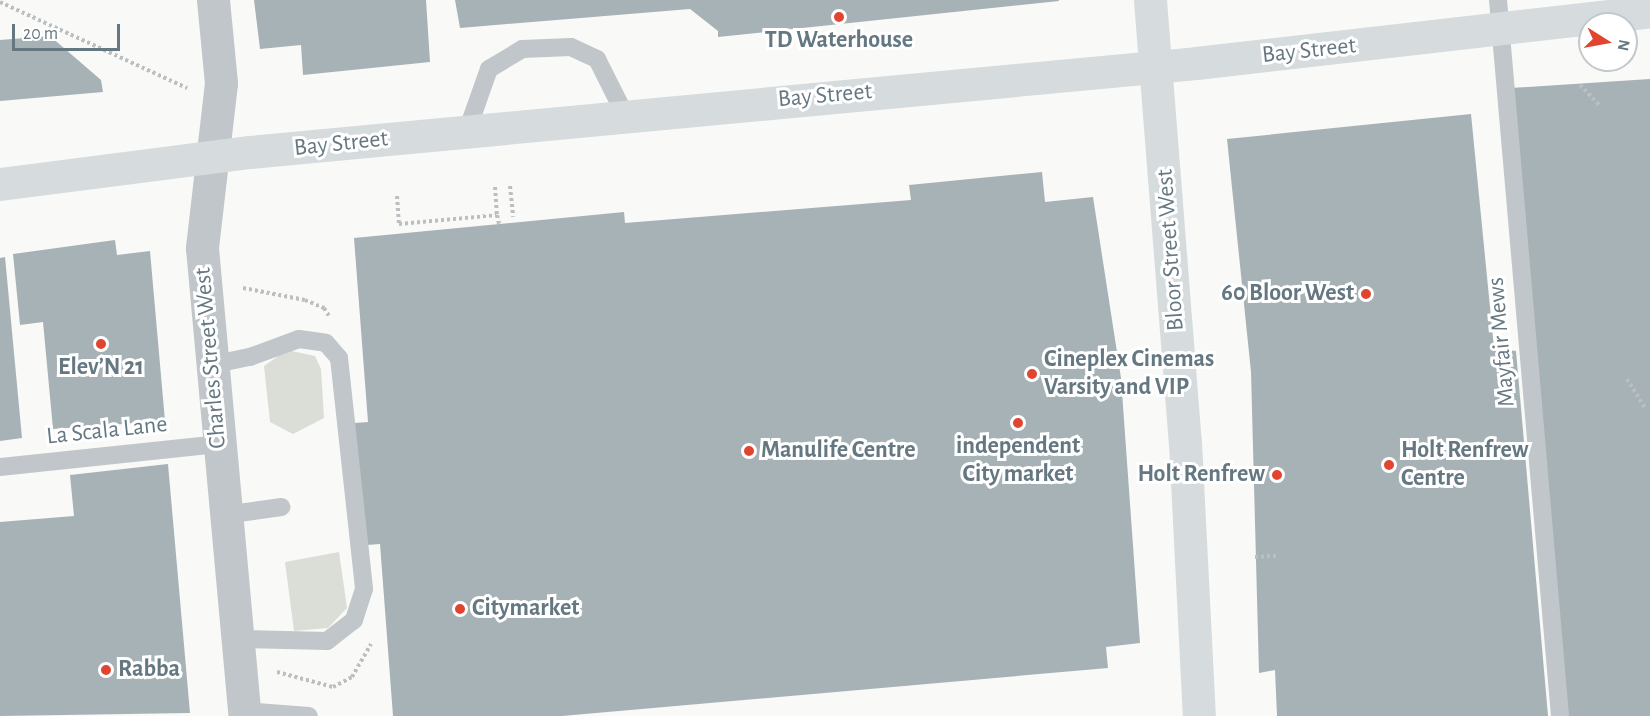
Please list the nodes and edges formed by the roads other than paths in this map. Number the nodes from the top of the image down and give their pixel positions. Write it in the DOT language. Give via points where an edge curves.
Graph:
graph roads {
  1 [pos="213,0"];
  2 [pos="1150,0"];
  3 [pos="1650,11"];
  4 [pos="1498,14"];
  5 [pos="1156,66"];
  6 [pos="625,114"];
  7 [pos="467,131"];
  8 [pos="212,156"];
  9 [pos="0,184"];
  10 [pos="211,365"];
  11 [pos="218,444"];
  12 [pos="0,467"];
  13 [pos="281,507"];
  14 [pos="225,515"];
  15 [pos="237,639"];
  16 [pos="245,714"];
  17 [pos="309,716"];
  18 [pos="1199,716"];
  19 [pos="1560,716"];
  1 -- 8 [label="street, Charles Street West" via="221,83"];
  2 -- 5 [label="main road, Bloor Street West"];
  3 -- 4 [label="main road, Bay Street"];
  4 -- 5 [label="main road, Bay Street"];
  4 -- 19 [label="lane, Mayfair Mews"];
  5 -- 6 [label="main road, Bay Street"];
  5 -- 18 [label="main road, Bloor Street West" via="1185,442"];
  6 -- 7 [label="main road, Bay Street"];
  6 -- 7 [label="lane" via="597,59 571,47 522,49 489,69"];
  7 -- 8 [label="main road, Bay Street"];
  8 -- 9 [label="main road, Bay Street"];
  8 -- 10 [label="street, Charles Street West" via="202,248"];
  10 -- 11 [label="street, Charles Street West"];
  10 -- 15 [label="lane" via="250,357 299,339 326,343 339,358 364,589 354,620 327,642"];
  11 -- 12 [label="lane, La Scala Lane"];
  11 -- 14 [label="street, Charles Street West"];
  13 -- 14 [label="lane"];
  14 -- 15 [label="street, Charles Street West"];
  15 -- 16 [label="street, Charles Street West"];
  16 -- 17 [label="lane"];
}
